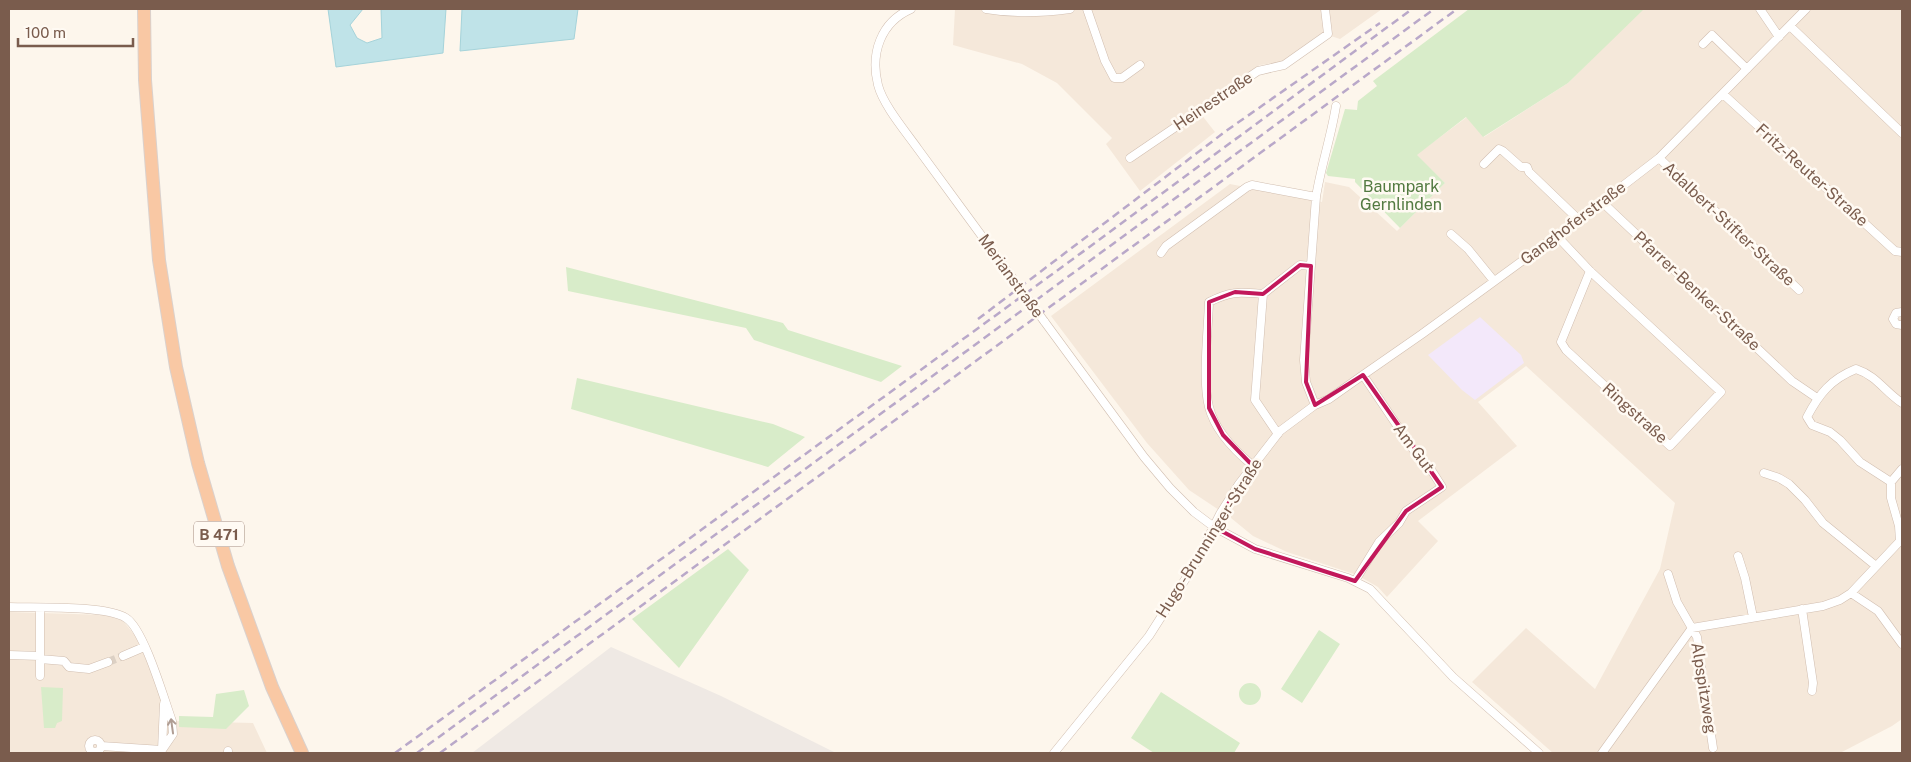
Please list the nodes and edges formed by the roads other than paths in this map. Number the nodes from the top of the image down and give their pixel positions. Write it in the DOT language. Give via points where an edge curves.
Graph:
graph roads {
  1 [pos="144,9"];
  2 [pos="911,9"];
  3 [pos="986,9"];
  4 [pos="1070,9"];
  5 [pos="1087,9"];
  6 [pos="1325,9"];
  7 [pos="1760,9"];
  8 [pos="1806,9"];
  9 [pos="1005,10"];
  10 [pos="1790,26"];
  11 [pos="1779,37"];
  12 [pos="1703,44"];
  13 [pos="1140,65"];
  14 [pos="1747,69"];
  15 [pos="1723,94"];
  16 [pos="1336,106"];
  17 [pos="1902,133"];
  18 [pos="1130,158"];
  19 [pos="1659,158"];
  20 [pos="1484,164"];
  21 [pos="1316,196"];
  22 [pos="1602,202"];
  23 [pos="1579,220"];
  24 [pos="1451,234"];
  25 [pos="1557,236"];
  26 [pos="1902,252"];
  27 [pos="1161,253"];
  28 [pos="1311,266"];
  29 [pos="1590,271"];
  30 [pos="1494,281"];
  31 [pos="1799,290"];
  32 [pos="1262,294"];
  33 [pos="1902,312"];
  34 [pos="1902,325"];
  35 [pos="1364,376"];
  36 [pos="1817,398"];
  37 [pos="1902,403"];
  38 [pos="1315,405"];
  39 [pos="1278,434"];
  40 [pos="1252,465"];
  41 [pos="1902,470"];
  42 [pos="1764,473"];
  43 [pos="1891,482"];
  44 [pos="1214,527"];
  45 [pos="1901,542"];
  46 [pos="1738,556"];
  47 [pos="1876,566"];
  48 [pos="1668,574"];
  49 [pos="1355,581"];
  50 [pos="1851,593"];
  51 [pos="9,607"];
  52 [pos="40,608"];
  53 [pos="1802,609"];
  54 [pos="1752,617"];
  55 [pos="1692,628"];
  56 [pos="1902,644"];
  57 [pos="144,647"];
  58 [pos="9,655"];
  59 [pos="123,656"];
  60 [pos="40,658"];
  61 [pos="108,662"];
  62 [pos="40,676"];
  63 [pos="1812,691"];
  64 [pos="164,700"];
  65 [pos="1713,748"];
  66 [pos="93,752"];
  67 [pos="162,752"];
  68 [pos="302,753"];
  69 [pos="1054,753"];
  70 [pos="1539,753"];
  71 [pos="1602,753"];
  1 -- 68 [label="highway, B 471" via="145,89 158,250 176,367 198,463 228,566 272,687"];
  2 -- 44 [label="street, Merianstraße, bridge" via="900,14 885,29 878,45 875,68 878,87 894,115 1144,457 1170,488"];
  3 -- 9 [label="street"];
  4 -- 9 [label="street" via="1039,13"];
  5 -- 13 [label="street" via="1114,78 1122,78"];
  6 -- 18 [label="street, Heinestraße" via="1328,34 1284,65 1258,71"];
  7 -- 11 [label="street"];
  8 -- 10 [label="street, Ganghoferstraße"];
  10 -- 11 [label="street, Ganghoferstraße"];
  10 -- 17 [label="street"];
  11 -- 14 [label="street, Ganghoferstraße"];
  12 -- 14 [label="street" via="1712,35"];
  14 -- 15 [label="street, Ganghoferstraße"];
  15 -- 19 [label="street, Ganghoferstraße"];
  15 -- 26 [label="street, Fritz-Reuter-Straße" via="1895,251"];
  16 -- 21 [label="street"];
  19 -- 22 [label="street, Ganghoferstraße"];
  19 -- 31 [label="street, Adalbert-Stifter-Straße"];
  20 -- 23 [label="street" via="1496,151 1503,151 1521,167 1527,167"];
  21 -- 27 [label="street" via="1247,187 1166,246"];
  21 -- 28 [label="street"];
  22 -- 23 [label="street, Ganghoferstraße"];
  22 -- 36 [label="street, Pfarrer-Benker-Straße" via="1792,381"];
  23 -- 25 [label="street, Ganghoferstraße"];
  24 -- 30 [label="street"];
  25 -- 29 [label="street, Ringstraße"];
  25 -- 30 [label="street, Ganghoferstraße"];
  28 -- 32 [label="street" via="1300,265"];
  28 -- 38 [label="street" via="1304,371"];
  29 -- 29 [label="street, Ringstraße" via="1721,392 1670,446 1561,342"];
  30 -- 35 [label="street, Ganghoferstraße"];
  32 -- 39 [label="street" via="1255,400"];
  32 -- 40 [label="street" via="1235,292 1209,302 1206,389 1209,408 1223,435"];
  33 -- 34 [label="street" via="1896,313 1893,319"];
  35 -- 38 [label="street, Ganghoferstraße"];
  35 -- 49 [label="street, Am Gut" via="1416,455 1428,465 1442,487 1406,511 1399,523 1379,542"];
  36 -- 37 [label="street" via="1843,374 1856,369 1868,373"];
  36 -- 43 [label="street" via="1807,417 1812,424 1830,432 1860,462"];
  38 -- 39 [label="street, Hugo-Brunninger-Straße"];
  39 -- 40 [label="street, Hugo-Brunninger-Straße"];
  40 -- 44 [label="street, Hugo-Brunninger-Straße"];
  41 -- 43 [label="street"];
  42 -- 47 [label="street" via="1789,484 1823,523"];
  43 -- 45 [label="street" via="1890,498"];
  44 -- 49 [label="street, Merianstraße" via="1255,549"];
  44 -- 69 [label="street, Hugo-Brunninger-Straße" via="1195,564 1149,636"];
  45 -- 47 [label="street"];
  46 -- 54 [label="street"];
  47 -- 50 [label="street"];
  48 -- 55 [label="street, Alpspitzweg" via="1677,602"];
  49 -- 70 [label="street, Merianstraße" via="1376,594 1453,677"];
  50 -- 53 [label="street" via="1823,606"];
  50 -- 56 [label="street" via="1878,611"];
  51 -- 52 [label="street"];
  52 -- 57 [label="street" via="107,611 127,618"];
  52 -- 60 [label="street"];
  53 -- 54 [label="street"];
  53 -- 63 [label="street"];
  54 -- 55 [label="street"];
  55 -- 65 [label="street, Alpspitzweg" via="1697,637"];
  55 -- 71 [label="street"];
  57 -- 59 [label="street"];
  57 -- 64 [label="street"];
  58 -- 60 [label="street"];
  60 -- 61 [label="street" via="89,669"];
  60 -- 62 [label="street"];
  64 -- 67 [label="street"];
  67 -- 64 [label="street, one-way" via="174,734"];
  66 -- 67 [label="street" via="101,746"];
}
